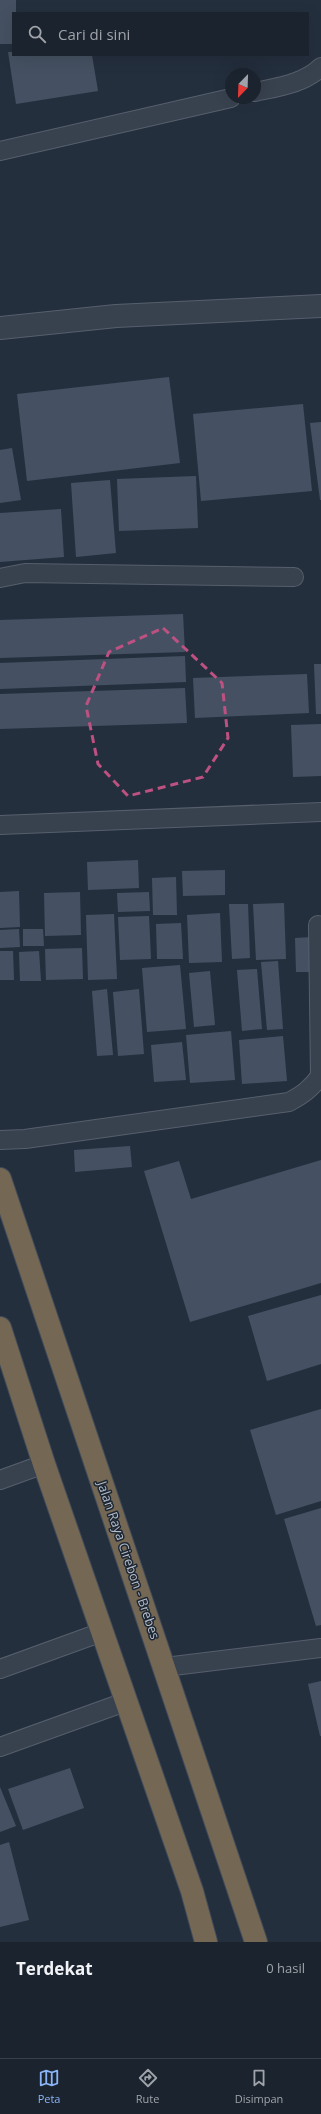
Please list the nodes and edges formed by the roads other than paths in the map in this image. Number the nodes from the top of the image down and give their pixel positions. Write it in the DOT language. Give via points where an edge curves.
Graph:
graph roads {
  1 [pos="321,67"];
  2 [pos="261,91"];
  3 [pos="225,99"];
  4 [pos="0,151"];
  5 [pos="321,306"];
  6 [pos="0,328"];
  7 [pos="294,577"];
  8 [pos="0,578"];
  9 [pos="321,812"];
  10 [pos="0,825"];
  11 [pos="318,924"];
  12 [pos="0,1140"];
  13 [pos="0,1179"];
  14 [pos="0,1328"];
  15 [pos="44,1464"];
  16 [pos="0,1480"];
  17 [pos="102,1632"];
  18 [pos="321,1648"];
  19 [pos="165,1668"];
  20 [pos="0,1669"];
  21 [pos="125,1702"];
  22 [pos="0,1747"];
  23 [pos="206,1942"];
  24 [pos="256,1942"];
  1 -- 2 [label="lane" via="314,74 297,82"];
  3 -- 4 [label="lane"];
  5 -- 6 [label="street" via="116,316"];
  7 -- 8 [label="lane" via="25,573"];
  9 -- 10 [label="lane"];
  11 -- 12 [label="lane" via="320,1076 313,1087 303,1094 289,1102 33,1138"];
  13 -- 19 [label="highway, Jalan Raya Cirebon - Brebes"];
  14 -- 15 [label="highway"];
  15 -- 16 [label="lane"];
  15 -- 17 [label="highway"];
  17 -- 20 [label="lane"];
  17 -- 21 [label="highway"];
  18 -- 19 [label="lane"];
  19 -- 24 [label="highway, Jalan Raya Cirebon - Brebes"];
  21 -- 22 [label="lane"];
  21 -- 23 [label="highway" via="192,1891"];
}
